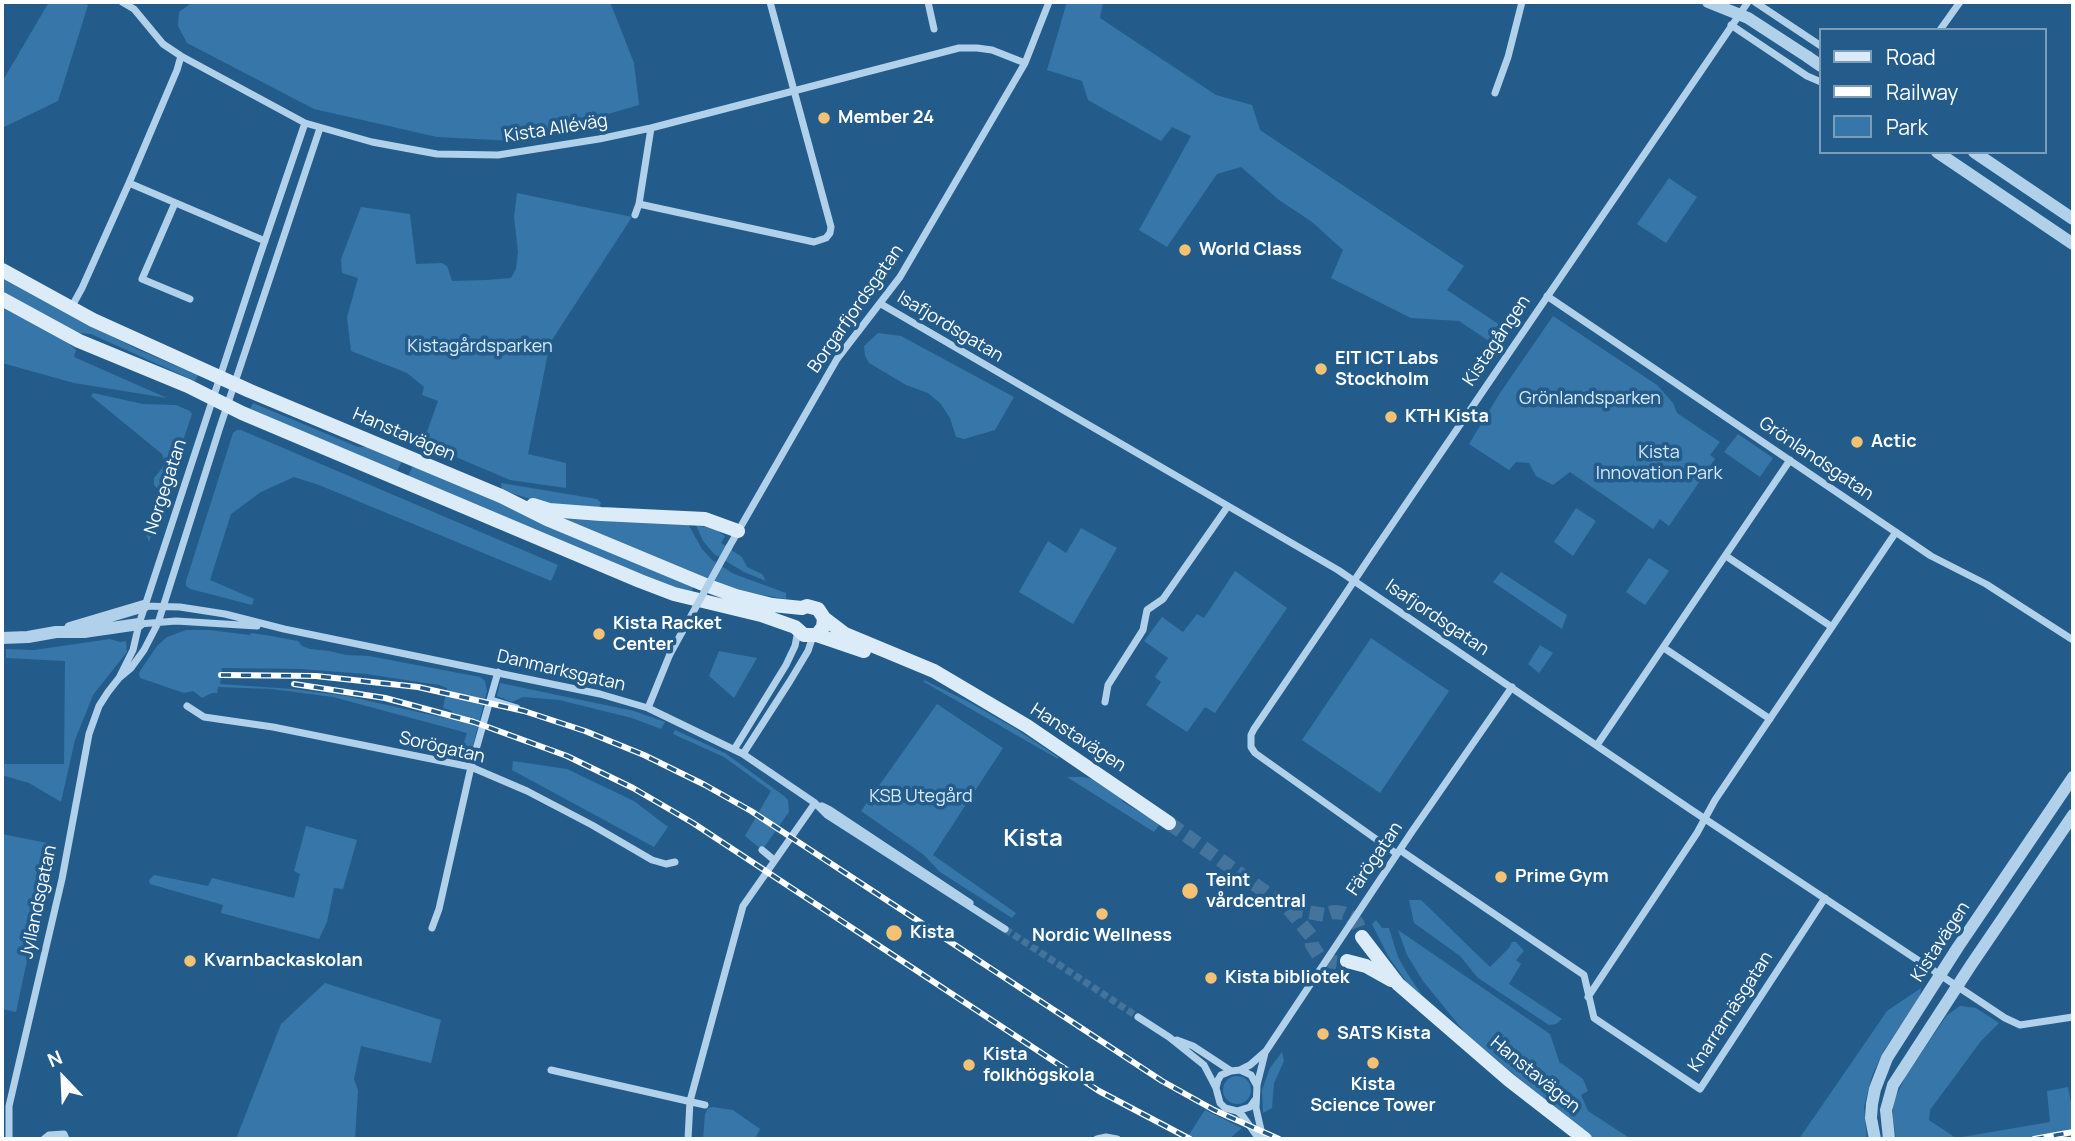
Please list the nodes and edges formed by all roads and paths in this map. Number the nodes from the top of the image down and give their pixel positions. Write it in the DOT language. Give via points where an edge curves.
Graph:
graph roads {
  1 [pos="121,2"];
  2 [pos="770,2"];
  3 [pos="928,2"];
  4 [pos="1049,2"];
  5 [pos="1521,2"];
  6 [pos="1708,2"];
  7 [pos="1748,2"];
  8 [pos="1755,2"];
  9 [pos="1959,2"];
  10 [pos="1731,26"];
  11 [pos="1941,28"];
  12 [pos="934,29"];
  13 [pos="1820,46"];
  14 [pos="181,56"];
  15 [pos="1025,63"];
  16 [pos="1820,65"];
  17 [pos="1820,82"];
  18 [pos="793,91"];
  19 [pos="1495,93"];
  20 [pos="305,123"];
  21 [pos="320,128"];
  22 [pos="651,128"];
  23 [pos="1940,154"];
  24 [pos="1977,154"];
  25 [pos="129,183"];
  26 [pos="175,203"];
  27 [pos="639,204"];
  28 [pos="635,215"];
  29 [pos="2073,219"];
  30 [pos="265,240"];
  31 [pos="2073,244"];
  32 [pos="2,270"];
  33 [pos="1547,296"];
  34 [pos="2,299"];
  35 [pos="190,299"];
  36 [pos="881,304"];
  37 [pos="71,308"];
  38 [pos="219,377"];
  39 [pos="235,385"];
  40 [pos="212,398"];
  41 [pos="228,406"];
  42 [pos="410,458"];
  43 [pos="1790,460"];
  44 [pos="401,479"];
  45 [pos="501,496"];
  46 [pos="1228,506"];
  47 [pos="738,531"];
  48 [pos="1896,532"];
  49 [pos="1726,556"];
  50 [pos="163,606"];
  51 [pos="144,607"];
  52 [pos="802,608"];
  53 [pos="824,618"];
  54 [pos="158,623"];
  55 [pos="139,624"];
  56 [pos="279,627"];
  57 [pos="1832,627"];
  58 [pos="797,629"];
  59 [pos="56,632"];
  60 [pos="815,636"];
  61 [pos="2,638"];
  62 [pos="2073,640"];
  63 [pos="1664,648"];
  64 [pos="498,672"];
  65 [pos="119,678"];
  66 [pos="1512,687"];
  67 [pos="963,690"];
  68 [pos="491,700"];
  69 [pos="1105,702"];
  70 [pos="187,706"];
  71 [pos="517,708"];
  72 [pos="648,708"];
  73 [pos="1770,719"];
  74 [pos="1251,735"];
  75 [pos="1597,745"];
  76 [pos="735,748"];
  77 [pos="743,754"];
  78 [pos="471,767"];
  79 [pos="2071,784"];
  80 [pos="815,803"];
  81 [pos="2073,815"];
  82 [pos="1705,819"];
  83 [pos="1169,823"];
  84 [pos="762,850"];
  85 [pos="1399,852"];
  86 [pos="775,860"];
  87 [pos="675,862"];
  88 [pos="2004,878"];
  89 [pos="2022,890"];
  90 [pos="1825,898"];
  91 [pos="432,928"];
  92 [pos="1005,929"];
  93 [pos="1940,975"];
  94 [pos="1398,985"];
  95 [pos="1957,986"];
  96 [pos="1588,997"];
  97 [pos="1138,1017"];
  98 [pos="2073,1017"];
  99 [pos="1169,1037"];
  100 [pos="1266,1051"];
  101 [pos="551,1070"];
  102 [pos="1231,1070"];
  103 [pos="1241,1070"];
  104 [pos="1257,1086"];
  105 [pos="1216,1088"];
  106 [pos="1255,1100"];
  107 [pos="690,1101"];
  108 [pos="705,1105"];
  109 [pos="1237,1111"];
  110 [pos="65,1136"];
  111 [pos="9,1139"];
  112 [pos="44,1139"];
  113 [pos="688,1139"];
  114 [pos="1097,1139"];
  115 [pos="1117,1139"];
  116 [pos="1261,1139"];
  117 [pos="1585,1139"];
  118 [pos="1875,1139"];
  119 [pos="1889,1139"];
  1 -- 14 [label="street, Kista Alléväg"];
  2 -- 18 [label="street"];
  3 -- 12 [label="street"];
  4 -- 15 [label="street, Borgarfjordsgatan"];
  5 -- 19 [label="street"];
  6 -- 16 [label="street, bridge" via="1748,19"];
  7 -- 10 [label="street, Kistagången"];
  8 -- 13 [label="street"];
  9 -- 11 [label="street"];
  10 -- 17 [label="street"];
  10 -- 33 [label="street, Kistagången"];
  14 -- 20 [label="street, Kista Alléväg"];
  14 -- 25 [label="street"];
  15 -- 18 [label="street, Kista Alléväg" via="992,50 958,48"];
  15 -- 36 [label="street, Borgarfjordsgatan"];
  18 -- 22 [label="street, Kista Alléväg"];
  18 -- 27 [label="street" via="831,227 826,238 814,242 783,237"];
  20 -- 21 [label="street, Kista Alléväg"];
  20 -- 30 [label="street, Norgegatan"];
  21 -- 22 [label="street, Kista Alléväg" via="438,154 498,155"];
  21 -- 39 [label="street, Norgegatan"];
  22 -- 27 [label="street"];
  23 -- 31 [label="street"];
  24 -- 29 [label="street"];
  25 -- 26 [label="street"];
  25 -- 37 [label="street"];
  26 -- 30 [label="street"];
  26 -- 35 [label="street" via="142,279"];
  27 -- 28 [label="street"];
  30 -- 38 [label="street, Norgegatan"];
  32 -- 37 [label="main road, Hanstavägen"];
  33 -- 43 [label="street, Grönlandsgatan"];
  33 -- 74 [label="street, Kistagången, bridge"];
  34 -- 40 [label="main road, Hanstavägen" via="79,341"];
  36 -- 46 [label="street, Isafjordsgatan"];
  36 -- 47 [label="street, Borgarfjordsgatan" via="837,359"];
  37 -- 38 [label="main road, Hanstavägen"];
  38 -- 39 [label="main road, Hanstavägen"];
  38 -- 40 [label="street, Norgegatan"];
  39 -- 41 [label="street, Norgegatan"];
  39 -- 42 [label="main road, Hanstavägen"];
  40 -- 41 [label="main road, Hanstavägen"];
  40 -- 51 [label="street, Norgegatan"];
  41 -- 44 [label="main road, Hanstavägen"];
  41 -- 50 [label="street, Norgegatan"];
  42 -- 44 [label="main road"];
  42 -- 45 [label="main road, Hanstavägen"];
  43 -- 48 [label="street, Grönlandsgatan"];
  43 -- 49 [label="street"];
  44 -- 58 [label="main road, Hanstavägen" via="652,586"];
  45 -- 47 [label="main road" via="549,510 705,519"];
  45 -- 52 [label="main road, Hanstavägen" via="714,588 772,605"];
  46 -- 66 [label="street, Isafjordsgatan" via="1338,570"];
  46 -- 69 [label="street" via="1163,599 1147,610 1143,629 1108,685"];
  47 -- 72 [label="street, Borgarfjordsgatan, bridge" via="670,654"];
  48 -- 57 [label="street"];
  48 -- 62 [label="street, Grönlandsgatan"];
  49 -- 57 [label="street"];
  49 -- 63 [label="street"];
  50 -- 51 [label="street"];
  50 -- 54 [label="street, Norgegatan"];
  50 -- 56 [label="street, Danmarksgatan"];
  51 -- 55 [label="street, Norgegatan"];
  51 -- 59 [label="street"];
  52 -- 53 [label="main road, Hanstavägen" via="818,610"];
  52 -- 58 [label="main road" via="796,617"];
  53 -- 60 [label="main road"];
  53 -- 67 [label="main road, Hanstavägen" via="845,634 934,671"];
  54 -- 55 [label="street"];
  54 -- 56 [label="street, Danmarksgatan"];
  54 -- 65 [label="street, Jyllandsgatan" via="144,650"];
  55 -- 59 [label="street"];
  55 -- 65 [label="street, Jyllandsgatan"];
  56 -- 64 [label="street, Danmarksgatan"];
  57 -- 73 [label="street"];
  58 -- 60 [label="main road, Hanstavägen"];
  58 -- 76 [label="street" via="786,665"];
  59 -- 61 [label="street"];
  60 -- 67 [label="main road, Hanstavägen"];
  60 -- 77 [label="street"];
  63 -- 73 [label="street"];
  63 -- 75 [label="street"];
  64 -- 68 [label="street"];
  64 -- 72 [label="street, Danmarksgatan"];
  65 -- 111 [label="street, Jyllandsgatan" via="99,706 89,734 62,879 9,1106"];
  66 -- 75 [label="street, Isafjordsgatan"];
  66 -- 85 [label="street, Färögatan"];
  67 -- 83 [label="main road, Hanstavägen" via="1027,726"];
  68 -- 71 [label="street"];
  68 -- 78 [label="street"];
  70 -- 78 [label="street, Sorögatan" via="204,717"];
  72 -- 76 [label="street, Danmarksgatan"];
  73 -- 82 [label="street"];
  74 -- 85 [label="street, Knarrarnäsgatan" via="1255,753"];
  75 -- 82 [label="street, Isafjordsgatan"];
  76 -- 77 [label="street, Danmarksgatan"];
  77 -- 80 [label="street, Danmarksgatan"];
  78 -- 87 [label="street, Sorögatan" via="527,791 652,860"];
  78 -- 91 [label="street"];
  79 -- 88 [label="street, Kistavägen"];
  80 -- 86 [label="street"];
  80 -- 92 [label="street, Danmarksgatan"];
  81 -- 89 [label="street"];
  82 -- 90 [label="street, Isafjordsgatan"];
  82 -- 96 [label="street"];
  84 -- 86 [label="street"];
  85 -- 96 [label="street, Knarrarnäsgatan" via="1584,975"];
  85 -- 100 [label="street, Färögatan"];
  86 -- 107 [label="street" via="743,906"];
  88 -- 89 [label="street"];
  88 -- 93 [label="street, Kistavägen"];
  89 -- 95 [label="street"];
  90 -- 93 [label="street, Isafjordsgatan"];
  90 -- 96 [label="street, Knarrarnäsgatan" via="1700,1089 1594,1018"];
  93 -- 95 [label="street, Isafjordsgatan"];
  93 -- 118 [label="street, Kistavägen" via="1881,1073 1872,1104"];
  94 -- 94 [label="main road, Hanstavägen" via="1366,966 1345,962 1360,949 1362,935"];
  94 -- 117 [label="main road, Hanstavägen"];
  95 -- 98 [label="street, Isafjordsgatan" via="2020,1025"];
  95 -- 119 [label="street" via="1893,1085 1886,1110"];
  97 -- 99 [label="street"];
  99 -- 102 [label="street"];
  99 -- 105 [label="street" via="1204,1065"];
  100 -- 103 [label="street, Färögatan"];
  100 -- 104 [label="street, Färögatan"];
  101 -- 107 [label="street"];
  102 -- 103 [label="street"];
  102 -- 105 [label="street" via="1222,1075"];
  103 -- 104 [label="street" via="1251,1075"];
  104 -- 106 [label="street"];
  105 -- 109 [label="street" via="1220,1103"];
  106 -- 109 [label="street"];
  106 -- 116 [label="street"];
  107 -- 108 [label="street"];
  107 -- 113 [label="street"];
  109 -- 116 [label="street"];
  110 -- 112 [label="street"];
  114 -- 115 [label="street"];
}
